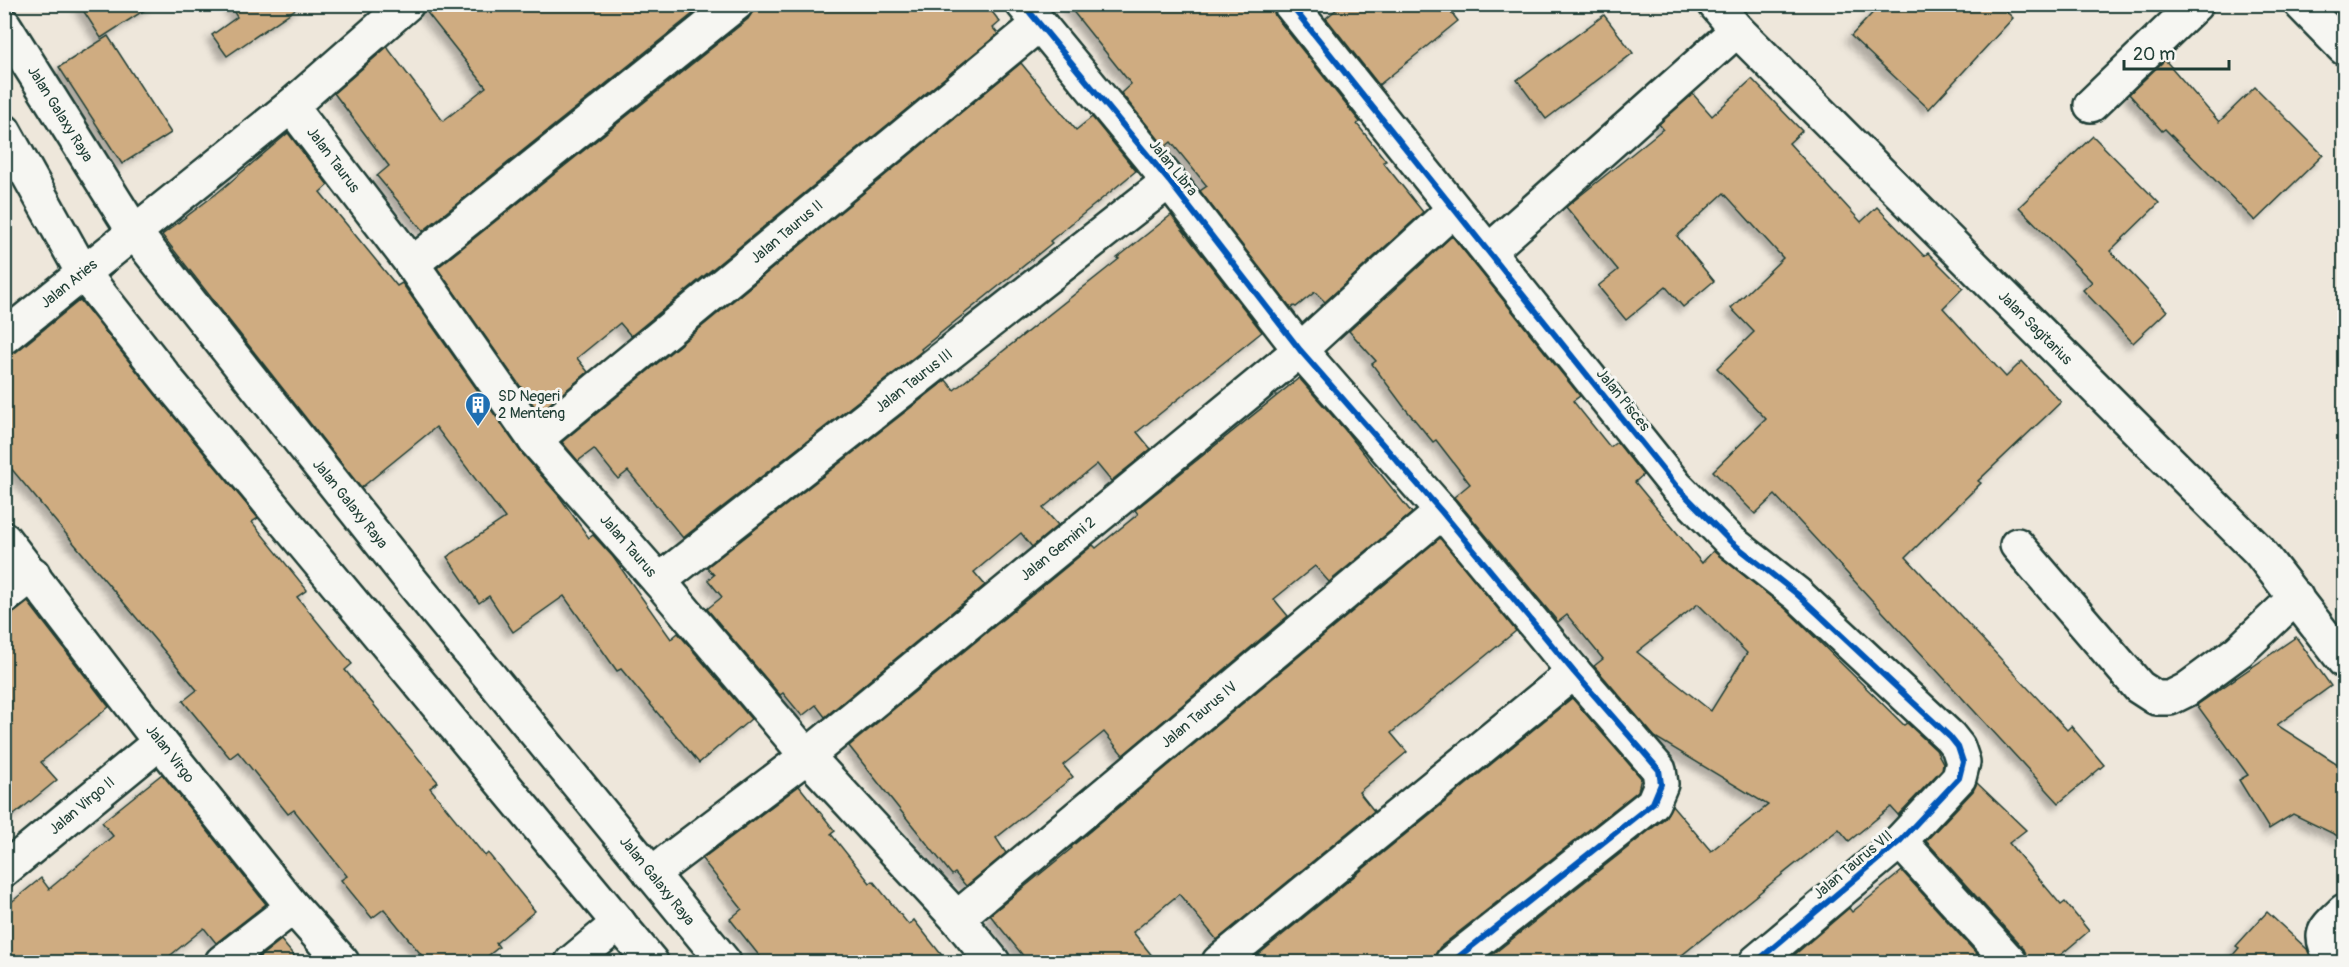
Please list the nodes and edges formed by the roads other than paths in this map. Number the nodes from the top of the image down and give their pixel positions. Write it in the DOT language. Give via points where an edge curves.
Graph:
graph roads {
  1 [pos="407,4"];
  2 [pos="736,4"];
  3 [pos="1290,4"];
  4 [pos="1715,4"];
  5 [pos="2196,4"];
  6 [pos="2301,4"];
  7 [pos="1031,14"];
  8 [pos="4,25"];
  9 [pos="1737,30"];
  10 [pos="2344,48"];
  11 [pos="2091,105"];
  12 [pos="291,106"];
  13 [pos="4,131"];
  14 [pos="1169,181"];
  15 [pos="1453,210"];
  16 [pos="135,233"];
  17 [pos="1489,251"];
  18 [pos="412,264"];
  19 [pos="83,273"];
  20 [pos="4,337"];
  21 [pos="1300,350"];
  22 [pos="535,440"];
  23 [pos="1442,512"];
  24 [pos="4,539"];
  25 [pos="2017,545"];
  26 [pos="33,574"];
  27 [pos="660,581"];
  28 [pos="4,597"];
  29 [pos="2296,597"];
  30 [pos="2344,661"];
  31 [pos="1574,672"];
  32 [pos="160,742"];
  33 [pos="807,756"];
  34 [pos="1959,778"];
  35 [pos="1900,841"];
  36 [pos="4,870"];
  37 [pos="651,874"];
  38 [pos="293,907"];
  39 [pos="2344,911"];
  40 [pos="957,918"];
  41 [pos="619,923"];
  42 [pos="222,963"];
  43 [pos="342,963"];
  44 [pos="572,963"];
  45 [pos="651,963"];
  46 [pos="723,963"];
  47 [pos="993,963"];
  48 [pos="1219,963"];
  49 [pos="1452,963"];
  50 [pos="1756,963"];
  51 [pos="2010,963"];
  52 [pos="2334,963"];
  1 -- 12 [label="street"];
  2 -- 18 [label="street"];
  3 -- 15 [label="street, Jalan Pisces"];
  4 -- 9 [label="street, Jalan Sagitarius"];
  5 -- 11 [label="street"];
  6 -- 10 [label="street"];
  7 -- 14 [label="street, Jalan Libra"];
  7 -- 22 [label="street, Jalan Taurus II"];
  8 -- 16 [label="street, Jalan Galaxy Raya"];
  9 -- 17 [label="street"];
  9 -- 29 [label="street, Jalan Sagitarius" via="2259,551"];
  12 -- 16 [label="street, Jalan Aries"];
  12 -- 18 [label="street, Jalan Taurus"];
  13 -- 19 [label="street"];
  14 -- 21 [label="street, Jalan Libra"];
  14 -- 27 [label="street, Jalan Taurus III"];
  15 -- 17 [label="street, Jalan Pisces"];
  15 -- 21 [label="street, Jalan Gemini 2"];
  16 -- 19 [label="street, Jalan Aries"];
  16 -- 37 [label="street, Jalan Galaxy Raya"];
  17 -- 34 [label="street, Jalan Pisces" via="1676,486 1730,541 1797,594 1950,737 1963,762"];
  18 -- 22 [label="street, Jalan Taurus"];
  19 -- 20 [label="street, Jalan Aries"];
  19 -- 41 [label="street" via="176,391"];
  21 -- 23 [label="street, Jalan Libra"];
  21 -- 33 [label="street, Jalan Gemini 2"];
  22 -- 27 [label="street, Jalan Taurus"];
  23 -- 31 [label="street, Jalan Libra"];
  23 -- 40 [label="street, Jalan Taurus IV"];
  24 -- 26 [label="street, Jalan Virgo"];
  25 -- 29 [label="street" via="2139,687 2156,698 2170,698 2186,690 2239,651"];
  26 -- 28 [label="street"];
  26 -- 32 [label="street, Jalan Virgo"];
  27 -- 33 [label="street, Jalan Taurus"];
  29 -- 30 [label="street, Jalan Sagitarius"];
  31 -- 48 [label="street"];
  31 -- 49 [label="street, Jalan Libra" via="1659,770 1661,784 1653,803"];
  32 -- 36 [label="street, Jalan Virgo II"];
  32 -- 38 [label="street, Jalan Virgo"];
  33 -- 37 [label="street, Jalan Gemini 2"];
  33 -- 40 [label="street, Jalan Taurus"];
  34 -- 35 [label="street, Jalan Taurus VII"];
  35 -- 50 [label="street, Jalan Taurus VII"];
  35 -- 51 [label="street"];
  37 -- 46 [label="street, Jalan Galaxy Raya"];
  38 -- 42 [label="street"];
  38 -- 43 [label="street, Jalan Virgo"];
  39 -- 52 [label="street" via="2324,936"];
  40 -- 47 [label="street, Jalan Taurus"];
  41 -- 44 [label="street"];
  41 -- 45 [label="street"];
}
